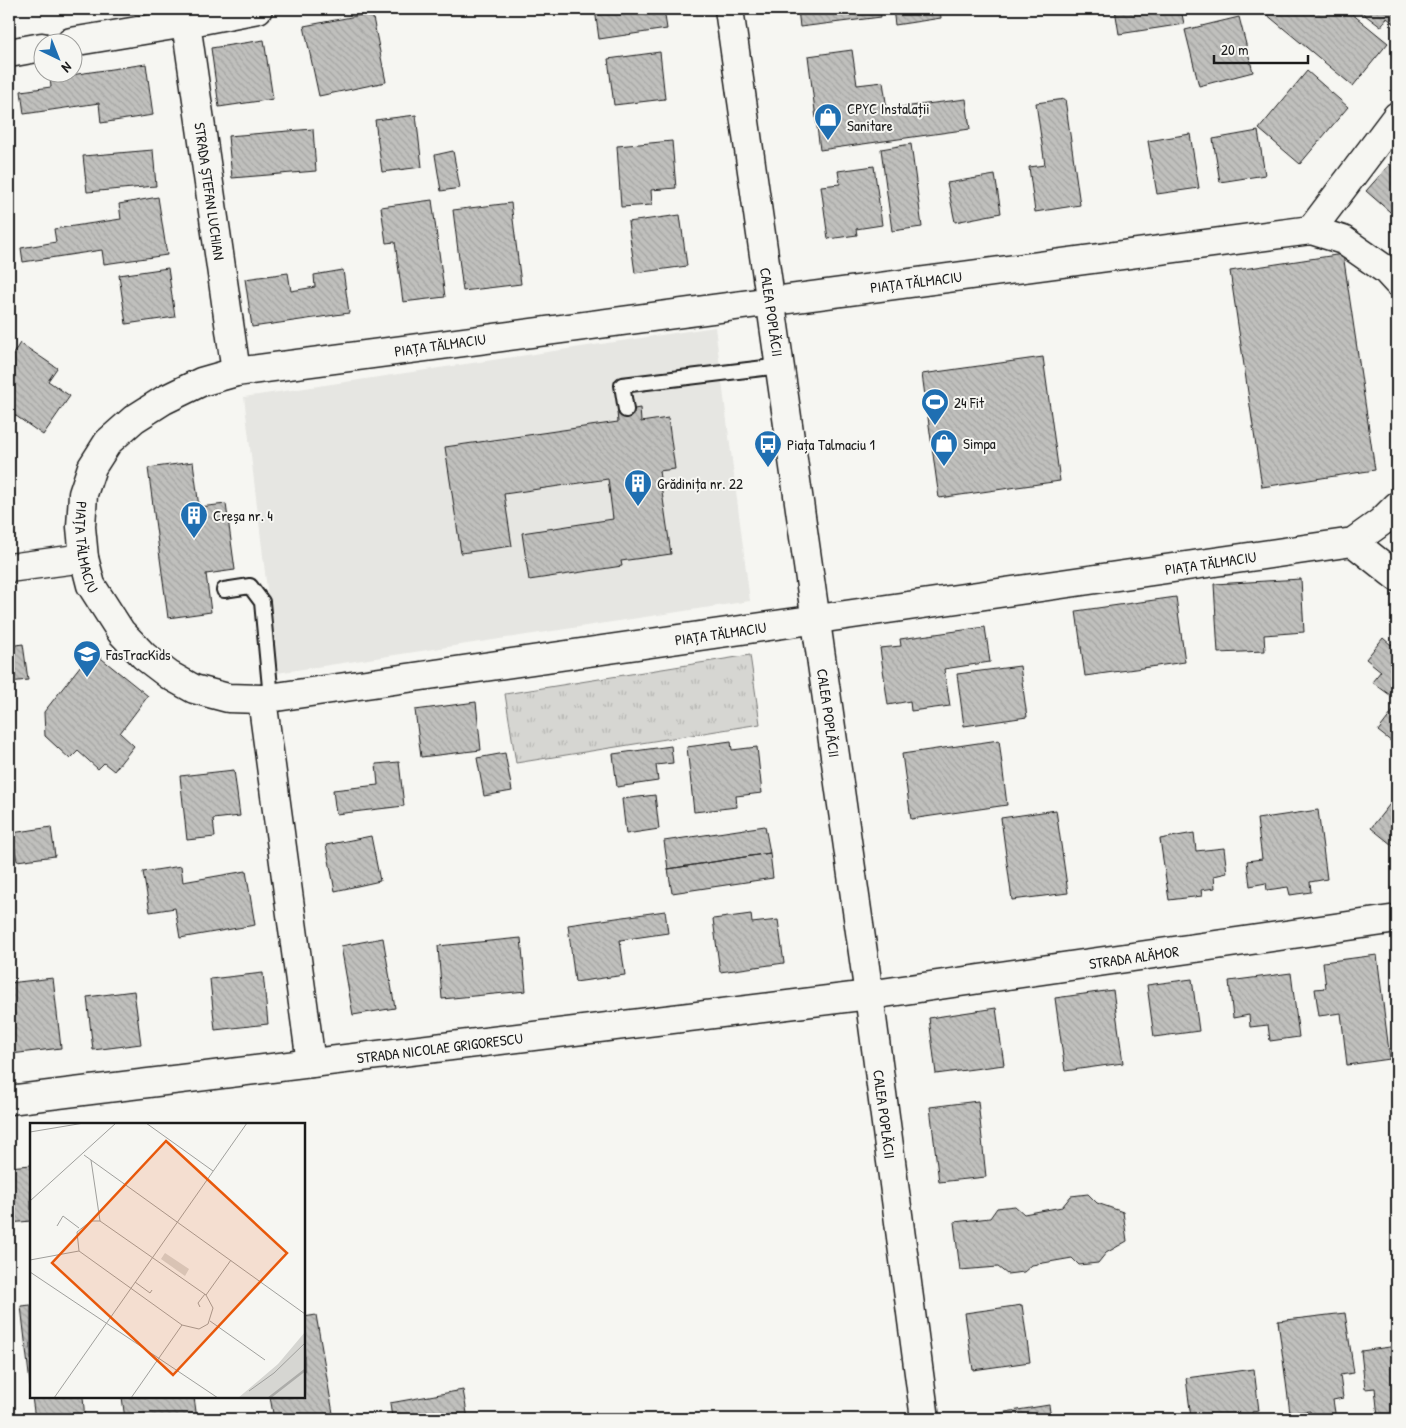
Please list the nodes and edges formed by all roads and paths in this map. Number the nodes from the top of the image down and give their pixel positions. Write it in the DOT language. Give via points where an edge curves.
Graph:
graph roads {
  1 [pos="258,9"];
  2 [pos="729,9"];
  3 [pos="185,16"];
  4 [pos="82,39"];
  5 [pos="32,49"];
  6 [pos="9,53"];
  7 [pos="1397,116"];
  8 [pos="1311,230"];
  9 [pos="1397,282"];
  10 [pos="770,301"];
  11 [pos="780,366"];
  12 [pos="236,372"];
  13 [pos="626,410"];
  14 [pos="1397,506"];
  15 [pos="1353,542"];
  16 [pos="84,558"];
  17 [pos="9,568"];
  18 [pos="1397,577"];
  19 [pos="224,590"];
  20 [pos="816,619"];
  21 [pos="266,698"];
  22 [pos="1397,920"];
  23 [pos="869,996"];
  24 [pos="311,1063"];
  25 [pos="9,1100"];
  26 [pos="925,1419"];
  1 -- 3 [label="street"];
  2 -- 10 [label="street, CALEA POPLĂCII"];
  3 -- 4 [label="street"];
  3 -- 12 [label="street, STRADA ȘTEFAN LUCHIAN"];
  5 -- 6 [label="street"];
  7 -- 8 [label="street"];
  8 -- 9 [label="street, PIAȚA TĂLMACIU" via="1343,240 1386,270"];
  8 -- 10 [label="street, PIAȚA TĂLMACIU"];
  10 -- 11 [label="street, CALEA POPLĂCII"];
  10 -- 12 [label="street, PIAȚA TĂLMACIU"];
  11 -- 13 [label="lane" via="622,385"];
  11 -- 20 [label="street, CALEA POPLĂCII"];
  12 -- 16 [label="street, PIAȚA TĂLMACIU" via="201,382 164,400 134,419 108,442 92,467 83,494 81,527"];
  14 -- 15 [label="street, PIAȚA TĂLMACIU" via="1382,522"];
  15 -- 18 [label="street"];
  15 -- 20 [label="street, PIAȚA TĂLMACIU"];
  16 -- 17 [label="street"];
  16 -- 21 [label="street, PIAȚA TĂLMACIU" via="91,585 105,609 144,656 169,675 194,688 228,698"];
  19 -- 21 [label="lane" via="250,586 262,602"];
  20 -- 21 [label="street, PIAȚA TĂLMACIU"];
  20 -- 23 [label="street, CALEA POPLĂCII"];
  21 -- 24 [label="street"];
  22 -- 23 [label="street, STRADA ALĂMOR"];
  23 -- 24 [label="street, STRADA NICOLAE GRIGORESCU"];
  23 -- 26 [label="street, CALEA POPLĂCII"];
  24 -- 25 [label="street, STRADA NICOLAE GRIGORESCU"];
}
